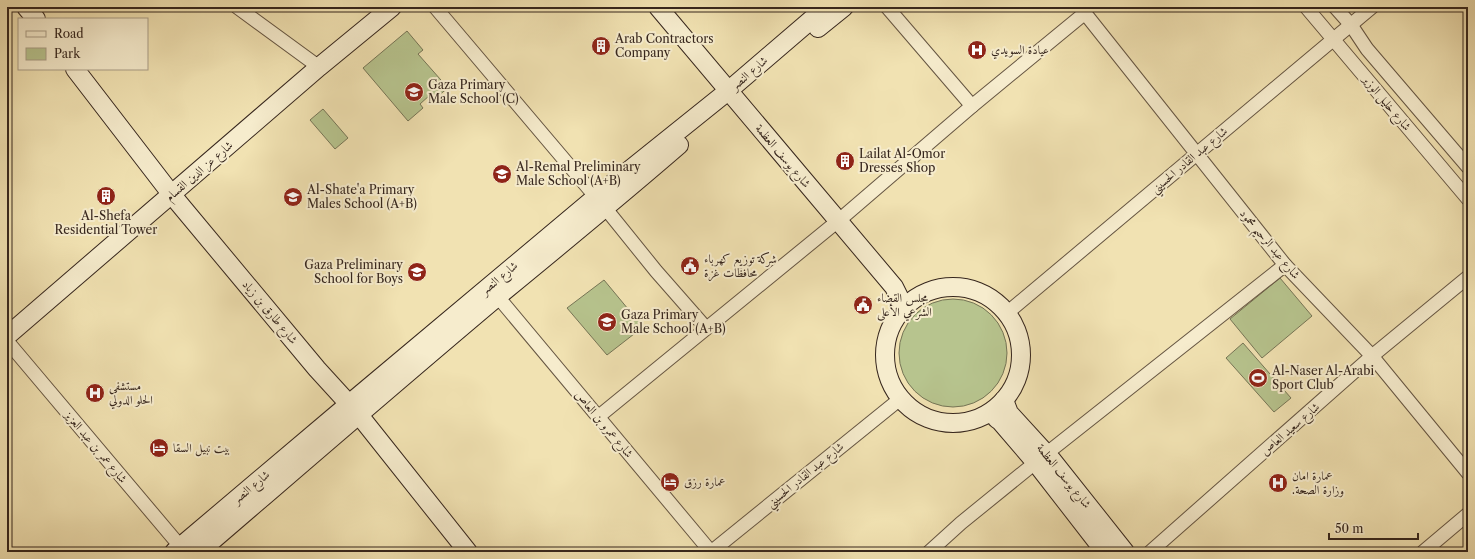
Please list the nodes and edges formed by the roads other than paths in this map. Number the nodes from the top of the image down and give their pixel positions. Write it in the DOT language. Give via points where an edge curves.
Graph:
graph roads {
  1 [pos="26,7"];
  2 [pos="237,7"];
  3 [pos="392,7"];
  4 [pos="435,7"];
  5 [pos="658,7"];
  6 [pos="673,7"];
  7 [pos="826,7"];
  8 [pos="844,7"];
  9 [pos="887,7"];
  10 [pos="1306,7"];
  11 [pos="1335,7"];
  12 [pos="1372,7"];
  13 [pos="1082,10"];
  14 [pos="35,18"];
  15 [pos="1351,25"];
  16 [pos="1333,39"];
  17 [pos="319,66"];
  18 [pos="76,70"];
  19 [pos="735,91"];
  20 [pos="972,106"];
  21 [pos="1197,153"];
  22 [pos="1468,167"];
  23 [pos="172,195"];
  24 [pos="1468,199"];
  25 [pos="601,203"];
  26 [pos="841,218"];
  27 [pos="1285,265"];
  28 [pos="1468,277"];
  29 [pos="919,296"];
  30 [pos="498,297"];
  31 [pos="904,307"];
  32 [pos="1007,313"];
  33 [pos="706,328"];
  34 [pos="7,336"];
  35 [pos="7,341"];
  36 [pos="1372,356"];
  37 [pos="900,399"];
  38 [pos="1004,400"];
  39 [pos="354,409"];
  40 [pos="988,413"];
  41 [pos="598,417"];
  42 [pos="1041,458"];
  43 [pos="1468,473"];
  44 [pos="1468,514"];
  45 [pos="180,550"];
  46 [pos="199,552"];
  47 [pos="468,552"];
  48 [pos="711,552"];
  49 [pos="929,552"];
  50 [pos="1105,552"];
  51 [pos="1125,552"];
  52 [pos="1150,552"];
  53 [pos="1423,552"];
  1 -- 14 [label="main road"];
  2 -- 17 [label="street"];
  3 -- 17 [label="main road, شارع عز الدين القسام"];
  4 -- 25 [label="street"];
  5 -- 19 [label="main road, شارع يوسف العظمة"];
  6 -- 19 [label="main road, شارع يوسف العظمة"];
  7 -- 19 [label="main road, شارع النصر"];
  8 -- 19 [label="main road, شارع النصر"];
  9 -- 20 [label="street"];
  10 -- 16 [label="street, شارع خليل الوزير"];
  11 -- 15 [label="street, شارع خليل الوزير"];
  12 -- 15 [label="street, شارع عبد القادر الحسيني"];
  13 -- 20 [label="street"];
  13 -- 21 [label="street, شارع عبد الرحيم محمود"];
  15 -- 16 [label="street, شارع عبد القادر الحسيني"];
  15 -- 22 [label="street, شارع خليل الوزير" via="1366,49"];
  16 -- 21 [label="street, شارع عبد القادر الحسيني"];
  16 -- 24 [label="street, شارع خليل الوزير"];
  17 -- 23 [label="main road, شارع عز الدين القسام"];
  18 -- 23 [label="main road, شارع طارق بن زياد"];
  19 -- 25 [label="main road, شارع النصر"];
  19 -- 26 [label="main road, شارع يوسف العظمة"];
  20 -- 26 [label="street"];
  21 -- 27 [label="street, شارع عبد الرحيم محمود"];
  21 -- 32 [label="street, شارع عبد القادر الحسيني"];
  23 -- 34 [label="main road, شارع عز الدين القسام"];
  23 -- 39 [label="main road, شارع طارق بن زياد" via="312,363"];
  25 -- 30 [label="main road, شارع النصر"];
  25 -- 33 [label="street"];
  25 -- 39 [label="main road, شارع النصر"];
  26 -- 29 [label="main road, شارع يوسف العظمة"];
  26 -- 31 [label="main road, شارع يوسف العظمة" via="894,287"];
  26 -- 33 [label="street"];
  27 -- 36 [label="street, شارع عبد الرحيم محمود"];
  27 -- 42 [label="street"];
  28 -- 36 [label="street, شارع سعيد العاص"];
  29 -- 31 [label="main road"];
  29 -- 32 [label="main road" via="944,288 970,289 994,301"];
  30 -- 39 [label="main road, شارع النصر"];
  30 -- 41 [label="street, شارع عمرو بن العاص"];
  31 -- 37 [label="main road" via="888,331 884,351 886,372"];
  32 -- 38 [label="main road" via="1018,334 1021,357 1016,380"];
  33 -- 41 [label="street"];
  35 -- 45 [label="street, شارع عمر بن عبد العزيز"];
  36 -- 43 [label="street, شارع عبد الرحيم محمود"];
  36 -- 52 [label="street, شارع سعيد العاص"];
  37 -- 40 [label="main road" via="918,414 941,422 966,422"];
  37 -- 48 [label="street, شارع عبد القادر الحسيني"];
  38 -- 40 [label="main road"];
  38 -- 42 [label="main road, شارع يوسف العظمة" via="1009,413"];
  39 -- 45 [label="main road, شارع النصر"];
  39 -- 46 [label="main road, شارع النصر"];
  39 -- 47 [label="main road, شارع طارق بن زياد"];
  40 -- 42 [label="main road, شارع يوسف العظمة"];
  41 -- 48 [label="street, شارع عمرو بن العاص"];
  42 -- 49 [label="street"];
  42 -- 50 [label="main road, شارع يوسف العظمة"];
  42 -- 51 [label="main road, شارع يوسف العظمة"];
  44 -- 53 [label="street"];
}
